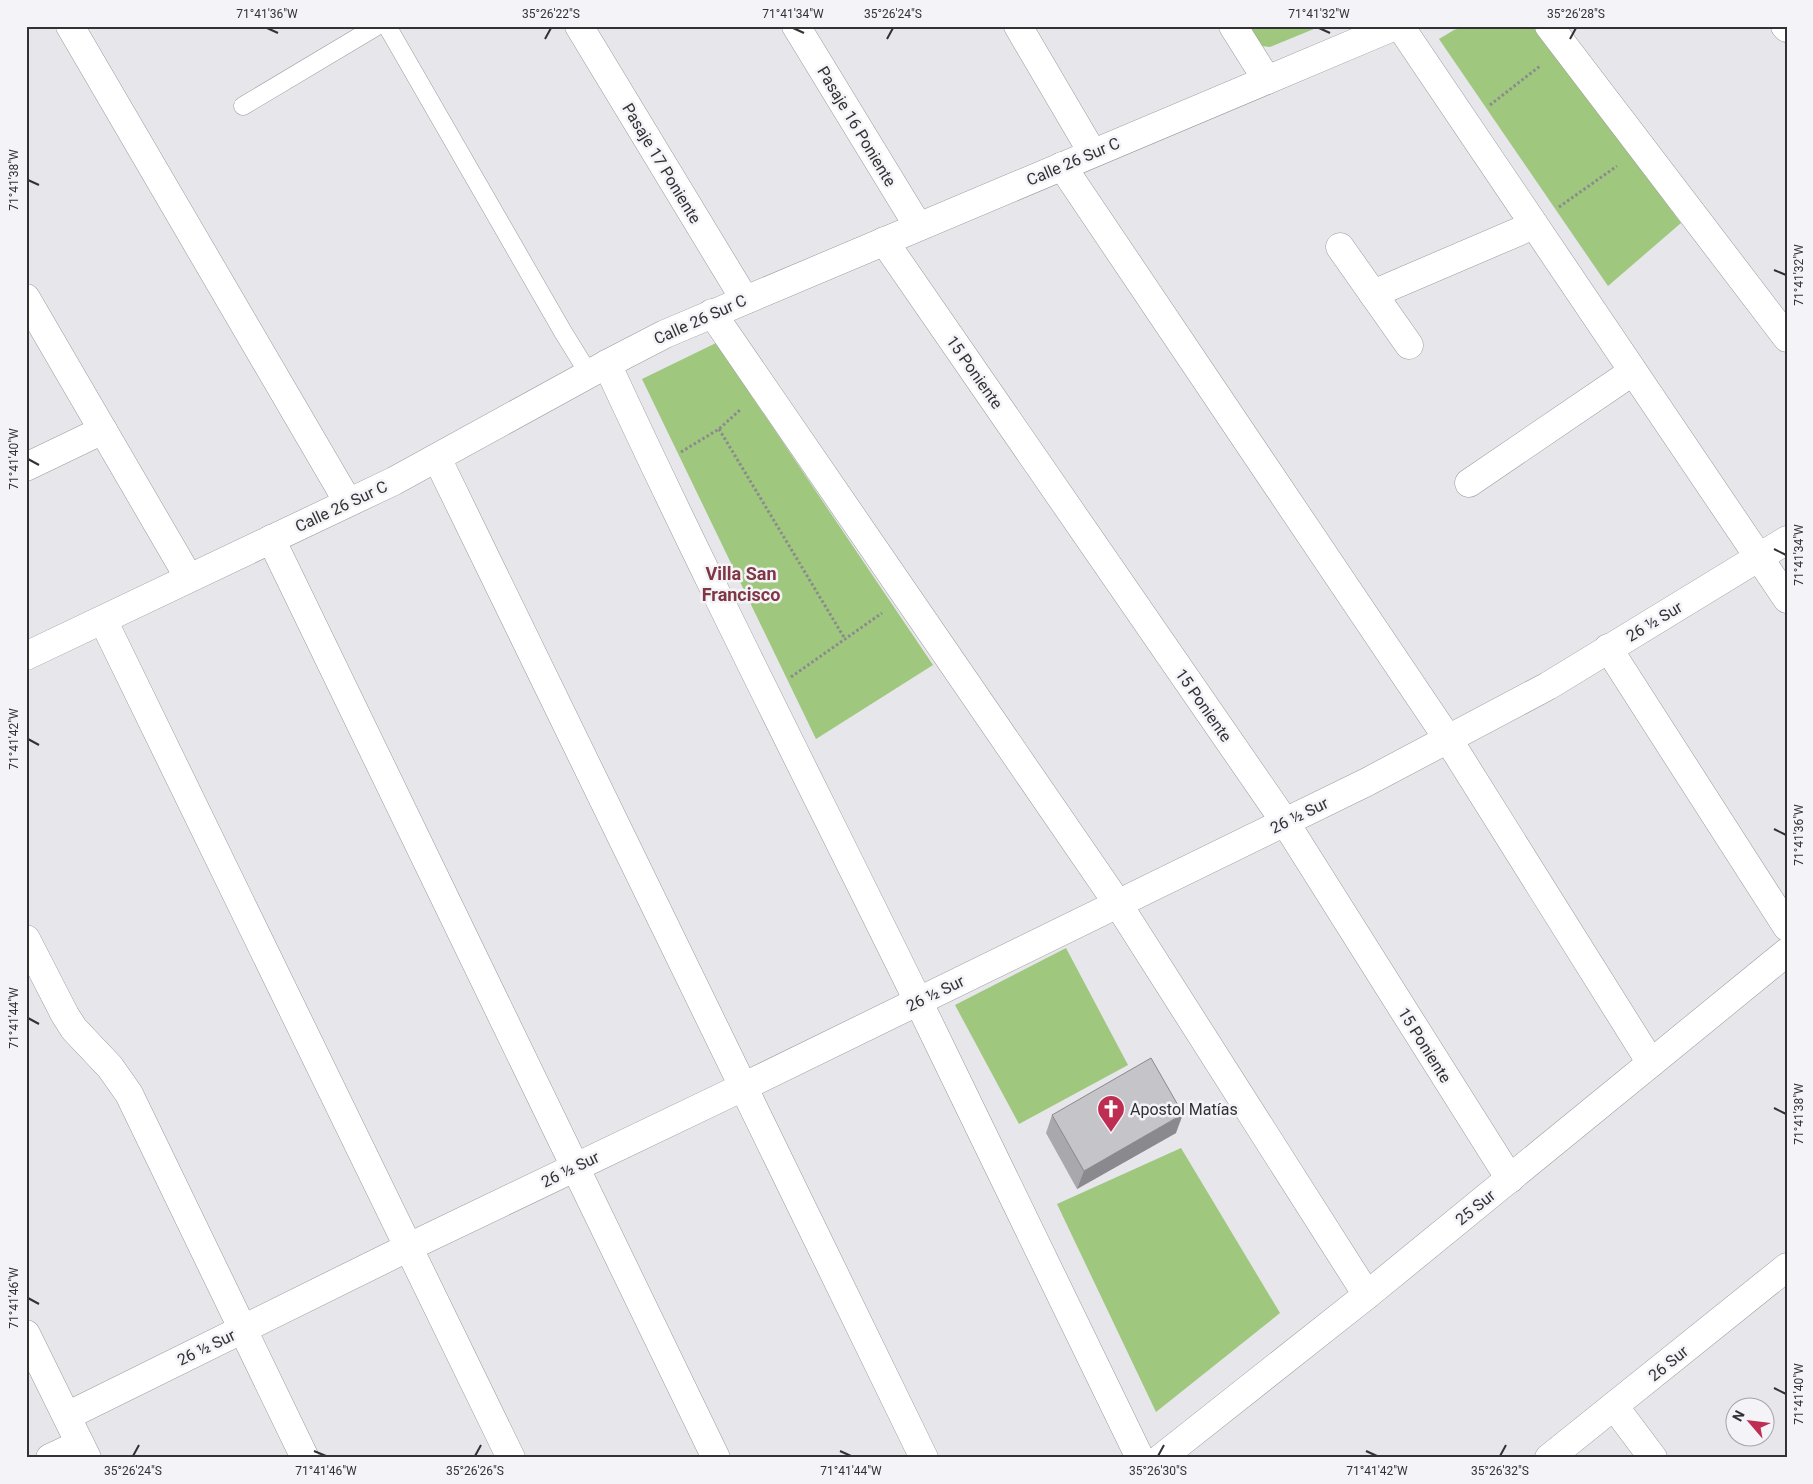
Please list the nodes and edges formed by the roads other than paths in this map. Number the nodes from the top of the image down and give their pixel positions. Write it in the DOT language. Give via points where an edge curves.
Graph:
graph roads {
  1 [pos="70,26"];
  2 [pos="378,26"];
  3 [pos="387,26"];
  4 [pos="579,26"];
  5 [pos="796,26"];
  6 [pos="1018,26"];
  7 [pos="1233,26"];
  8 [pos="1395,26"];
  9 [pos="1400,26"];
  10 [pos="1557,37"];
  11 [pos="1267,80"];
  12 [pos="243,106"];
  13 [pos="1092,152"];
  14 [pos="1062,166"];
  15 [pos="1534,225"];
  16 [pos="918,226"];
  17 [pos="884,241"];
  18 [pos="1340,247"];
  19 [pos="1374,294"];
  20 [pos="26,298"];
  21 [pos="744,300"];
  22 [pos="712,313"];
  23 [pos="1787,338"];
  24 [pos="1408,345"];
  25 [pos="598,369"];
  26 [pos="1632,372"];
  27 [pos="103,430"];
  28 [pos="437,458"];
  29 [pos="26,467"];
  30 [pos="1470,483"];
  31 [pos="348,502"];
  32 [pos="271,539"];
  33 [pos="1787,540"];
  34 [pos="1757,558"];
  35 [pos="189,578"];
  36 [pos="1787,599"];
  37 [pos="103,620"];
  38 [pos="1608,648"];
  39 [pos="26,656"];
  40 [pos="1448,739"];
  41 [pos="1285,822"];
  42 [pos="1118,904"];
  43 [pos="1787,927"];
  44 [pos="26,939"];
  45 [pos="1787,952"];
  46 [pos="918,1001"];
  47 [pos="1651,1063"];
  48 [pos="743,1087"];
  49 [pos="576,1167"];
  50 [pos="1510,1179"];
  51 [pos="408,1247"];
  52 [pos="1787,1267"];
  53 [pos="1367,1295"];
  54 [pos="243,1329"];
  55 [pos="26,1334"];
  56 [pos="1614,1406"];
  57 [pos="67,1416"];
  58 [pos="84,1451"];
  59 [pos="50,1458"];
  60 [pos="305,1458"];
  61 [pos="511,1458"];
  62 [pos="716,1458"];
  63 [pos="924,1458"];
  64 [pos="1140,1458"];
  65 [pos="1161,1458"];
  66 [pos="1549,1458"];
  67 [pos="1653,1458"];
  1 -- 31 [label="street"];
  2 -- 12 [label="lane"];
  3 -- 25 [label="lane" via="563,332"];
  4 -- 21 [label="street, Pasaje 17 Poniente"];
  5 -- 16 [label="street, Pasaje 16 Poniente"];
  6 -- 13 [label="street"];
  7 -- 11 [label="street"];
  8 -- 11 [label="street, Calle 26 Sur C"];
  9 -- 15 [label="street"];
  10 -- 23 [label="street"];
  11 -- 13 [label="street, Calle 26 Sur C"];
  13 -- 14 [label="street, Calle 26 Sur C"];
  14 -- 16 [label="street, Calle 26 Sur C"];
  14 -- 40 [label="street"];
  15 -- 19 [label="street"];
  15 -- 26 [label="street"];
  16 -- 17 [label="street, Calle 26 Sur C"];
  17 -- 21 [label="street, Calle 26 Sur C"];
  17 -- 41 [label="street, 15 Poniente"];
  18 -- 19 [label="street"];
  19 -- 24 [label="street"];
  20 -- 27 [label="street"];
  21 -- 22 [label="street, Calle 26 Sur C"];
  22 -- 25 [label="street, Calle 26 Sur C"];
  22 -- 42 [label="street"];
  25 -- 28 [label="street, Calle 26 Sur C"];
  25 -- 46 [label="street" via="655,469"];
  26 -- 30 [label="street"];
  26 -- 34 [label="street"];
  27 -- 29 [label="street"];
  27 -- 35 [label="street"];
  28 -- 31 [label="street, Calle 26 Sur C"];
  28 -- 48 [label="street"];
  31 -- 32 [label="street, Calle 26 Sur C"];
  32 -- 35 [label="street, Calle 26 Sur C"];
  32 -- 49 [label="street"];
  33 -- 34 [label="street, 26 ½ Sur"];
  34 -- 36 [label="street"];
  34 -- 38 [label="street, 26 ½ Sur"];
  35 -- 37 [label="street, Calle 26 Sur C"];
  37 -- 39 [label="street, Calle 26 Sur C"];
  37 -- 51 [label="street"];
  38 -- 40 [label="street, 26 ½ Sur" via="1548,686"];
  38 -- 43 [label="street"];
  40 -- 41 [label="street, 26 ½ Sur"];
  40 -- 47 [label="street"];
  41 -- 42 [label="street, 26 ½ Sur"];
  41 -- 50 [label="street, 15 Poniente"];
  42 -- 46 [label="street, 26 ½ Sur"];
  42 -- 53 [label="street"];
  44 -- 54 [label="street" via="65,1016 129,1094"];
  45 -- 47 [label="street, 25 Sur"];
  46 -- 48 [label="street, 26 ½ Sur"];
  46 -- 64 [label="street"];
  47 -- 50 [label="street, 25 Sur"];
  48 -- 49 [label="street, 26 ½ Sur"];
  48 -- 63 [label="street"];
  49 -- 51 [label="street, 26 ½ Sur"];
  49 -- 62 [label="street"];
  50 -- 53 [label="street, 25 Sur"];
  51 -- 54 [label="street, 26 ½ Sur"];
  51 -- 61 [label="street"];
  52 -- 56 [label="street, 26 Sur"];
  53 -- 65 [label="street, 25 Sur"];
  54 -- 57 [label="street, 26 ½ Sur"];
  54 -- 60 [label="street"];
  55 -- 57 [label="street"];
  56 -- 66 [label="street, 26 Sur"];
  56 -- 67 [label="street"];
  57 -- 58 [label="street"];
  58 -- 59 [label="street"];
}
